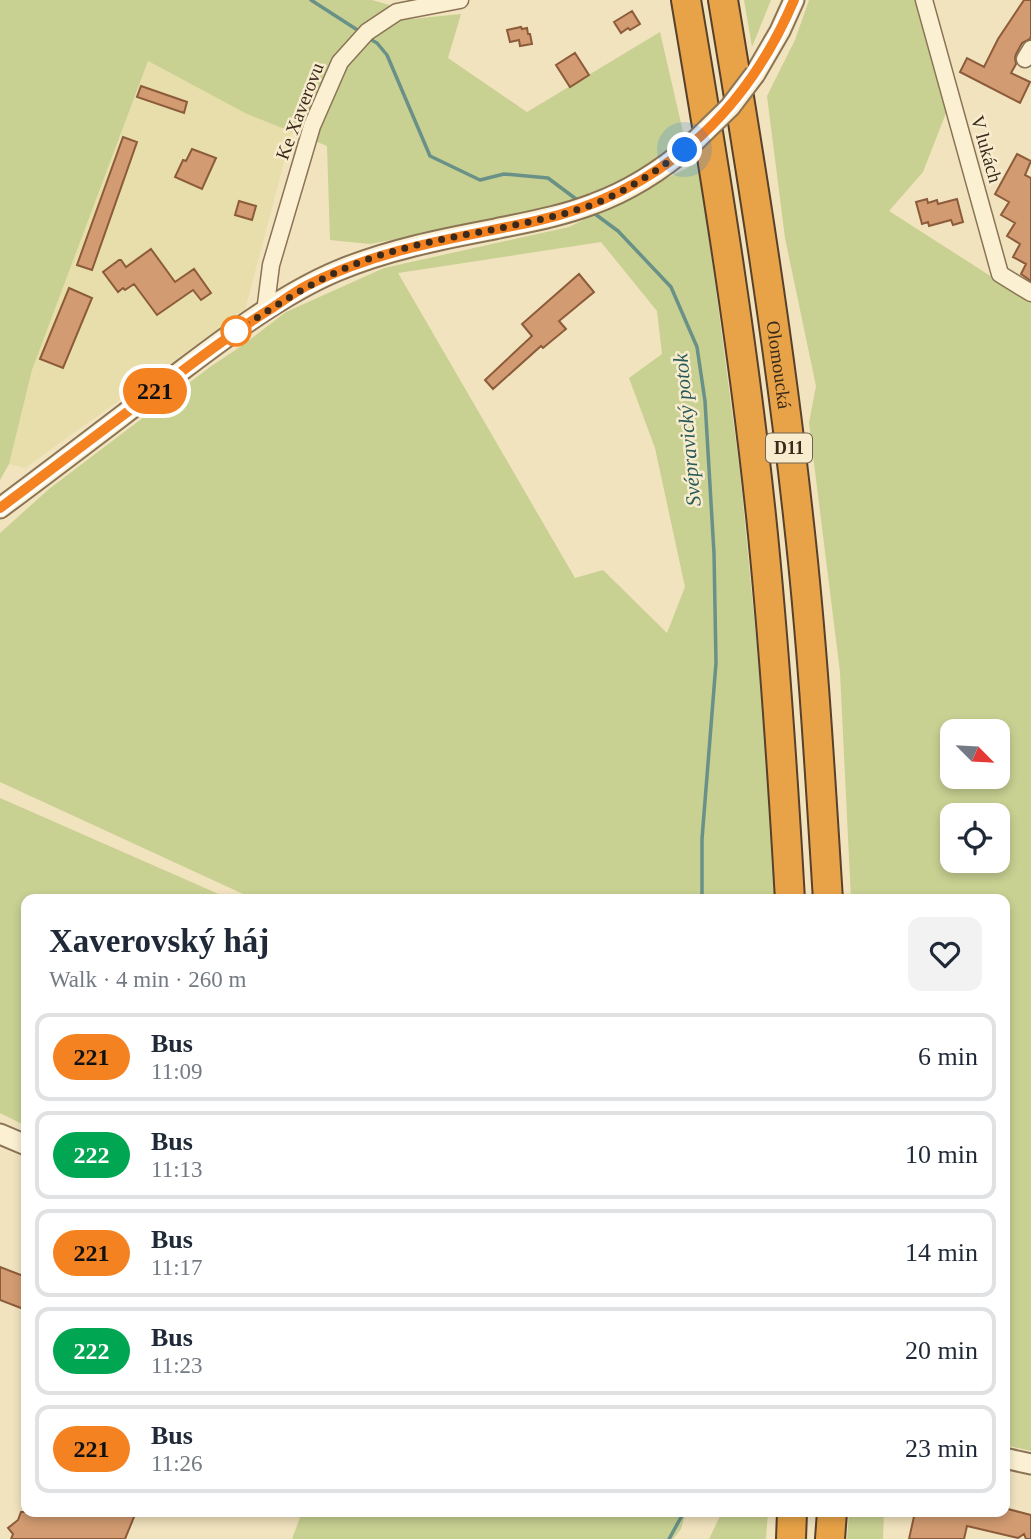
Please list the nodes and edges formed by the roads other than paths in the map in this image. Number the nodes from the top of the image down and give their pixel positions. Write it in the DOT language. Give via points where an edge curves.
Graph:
graph roads {
  1 [pos="460,0"];
  2 [pos="686,0"];
  3 [pos="723,0"];
  4 [pos="794,0"];
  5 [pos="924,0"];
  6 [pos="1031,293"];
  7 [pos="265,312"];
  8 [pos="0,508"];
  9 [pos="790,894"];
  10 [pos="828,894"];
  11 [pos="0,1134"];
  12 [pos="21,1143"];
  13 [pos="1010,1459"];
  14 [pos="1031,1464"];
  15 [pos="792,1517"];
  16 [pos="832,1517"];
  17 [pos="791,1539"];
  18 [pos="830,1539"];
  1 -- 7 [label="street, Ke Xaverovu" via="397,12 364,35 340,62 313,126 271,265"];
  2 -- 9 [label="highway, Olomoucká / D11" via="737,325 763,534"];
  3 -- 10 [label="highway, Olomoucká / D11" via="766,267 799,525"];
  4 -- 7 [label="street, bridge" via="755,74 730,107 656,172 587,206 368,259 305,286"];
  5 -- 6 [label="street, V lukách" via="1000,274"];
  7 -- 8 [label="street"];
  11 -- 12 [label="street"];
  13 -- 14 [label="street"];
  15 -- 17 [label="highway"];
  16 -- 18 [label="highway"];
}
